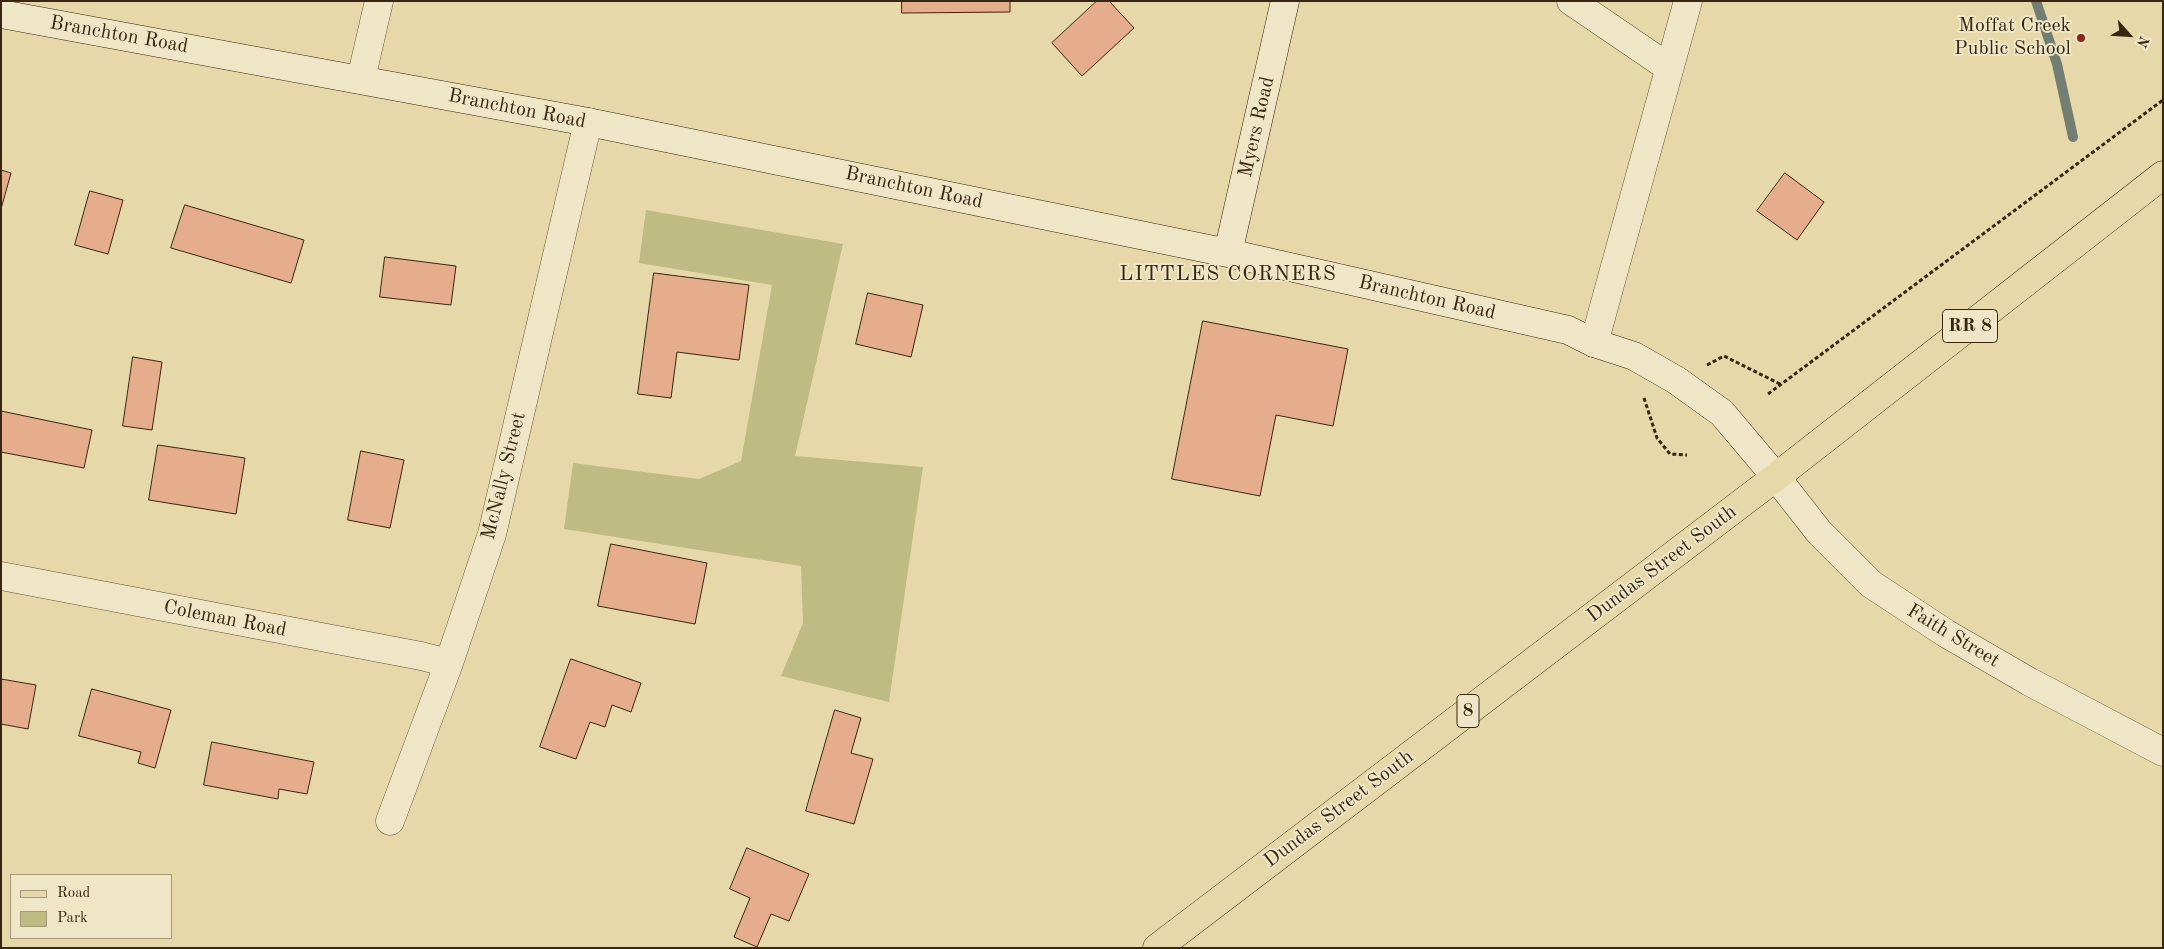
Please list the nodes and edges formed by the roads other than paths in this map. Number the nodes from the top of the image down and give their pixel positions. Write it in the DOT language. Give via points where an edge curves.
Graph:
graph roads {
  1 [pos="378,1"];
  2 [pos="1285,1"];
  3 [pos="1570,1"];
  4 [pos="1688,1"];
  5 [pos="1,14"];
  6 [pos="1668,66"];
  7 [pos="361,79"];
  8 [pos="588,122"];
  9 [pos="2163,175"];
  10 [pos="1228,253"];
  11 [pos="1594,343"];
  12 [pos="1776,477"];
  13 [pos="1,576"];
  14 [pos="449,663"];
  15 [pos="2163,752"];
  16 [pos="390,821"];
  17 [pos="1157,948"];
  1 -- 7 [label="street"];
  2 -- 10 [label="street, Myers Road"];
  3 -- 6 [label="street"];
  4 -- 6 [label="street"];
  5 -- 7 [label="street, Branchton Road"];
  6 -- 11 [label="street"];
  7 -- 8 [label="street, Branchton Road"];
  8 -- 10 [label="street, Branchton Road"];
  8 -- 14 [label="street, McNally Street" via="492,534"];
  9 -- 12 [label="main road, Dundas Street South / RR 8"];
  10 -- 11 [label="street, Branchton Road" via="1568,330"];
  11 -- 12 [label="street, Branchton Road" via="1634,356 1676,380 1722,413"];
  12 -- 15 [label="street, Faith Street" via="1819,532 1871,584 2030,682"];
  12 -- 17 [label="main road, Dundas Street South / 8"];
  13 -- 14 [label="street, Coleman Road"];
  14 -- 16 [label="street, McNally Street"];
}
